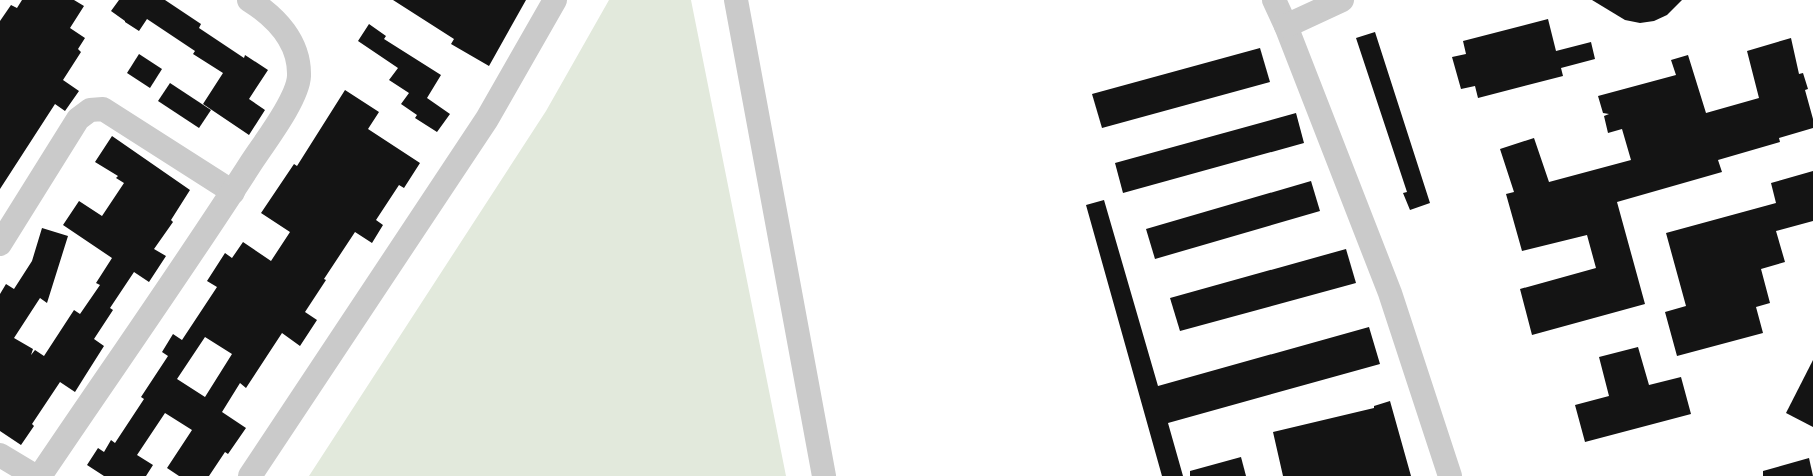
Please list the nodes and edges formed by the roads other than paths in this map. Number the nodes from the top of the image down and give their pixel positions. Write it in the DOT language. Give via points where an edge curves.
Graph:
graph roads {
  1 [pos="249,0"];
  2 [pos="555,0"];
  3 [pos="736,0"];
  4 [pos="1274,0"];
  5 [pos="1342,0"];
  6 [pos="1286,26"];
  7 [pos="232,192"];
  8 [pos="0,244"];
  9 [pos="0,455"];
  10 [pos="35,476"];
  11 [pos="40,476"];
  12 [pos="250,476"];
  13 [pos="824,476"];
  14 [pos="1450,476"];
  1 -- 7 [label="street" via="267,12 287,34 296,54 299,78 289,105"];
  2 -- 12 [label="street" via="487,119"];
  3 -- 13 [label="street"];
  4 -- 6 [label="street"];
  5 -- 6 [label="street"];
  6 -- 14 [label="street" via="1390,293"];
  7 -- 8 [label="street" via="103,109 90,110 78,119"];
  7 -- 11 [label="street"];
  9 -- 10 [label="street"];
}
